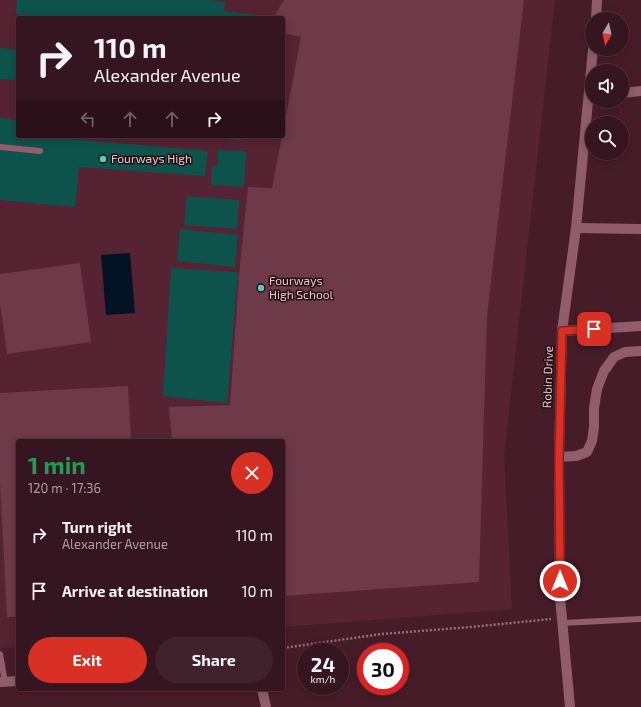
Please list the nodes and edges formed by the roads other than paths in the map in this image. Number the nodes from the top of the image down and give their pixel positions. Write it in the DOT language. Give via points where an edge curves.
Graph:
graph roads {
  1 [pos="597,0"];
  2 [pos="596,12"];
  3 [pos="641,91"];
  4 [pos="629,92"];
  5 [pos="588,108"];
  6 [pos="0,147"];
  7 [pos="40,151"];
  8 [pos="576,228"];
  9 [pos="641,229"];
  10 [pos="641,326"];
  11 [pos="562,331"];
  12 [pos="641,351"];
  13 [pos="559,457"];
  14 [pos="641,619"];
  15 [pos="562,620"];
  16 [pos="0,654"];
  17 [pos="16,681"];
  18 [pos="2,682"];
  19 [pos="262,691"];
  20 [pos="266,707"];
  21 [pos="570,707"];
  1 -- 2 [label="street"];
  3 -- 4 [label="street"];
  5 -- 8 [label="street, Robin Drive"];
  6 -- 7 [label="lane"];
  8 -- 9 [label="street"];
  8 -- 11 [label="street, Robin Drive"];
  10 -- 11 [label="street"];
  11 -- 13 [label="street, Robin Drive"];
  12 -- 13 [label="street" via="625,352 614,357 604,371 597,389 592,441 587,452 576,456"];
  13 -- 15 [label="street, Robin Drive"];
  14 -- 15 [label="lane"];
  15 -- 21 [label="street, Robin Drive"];
  16 -- 18 [label="lane"];
  17 -- 18 [label="street"];
  19 -- 20 [label="street"];
}
